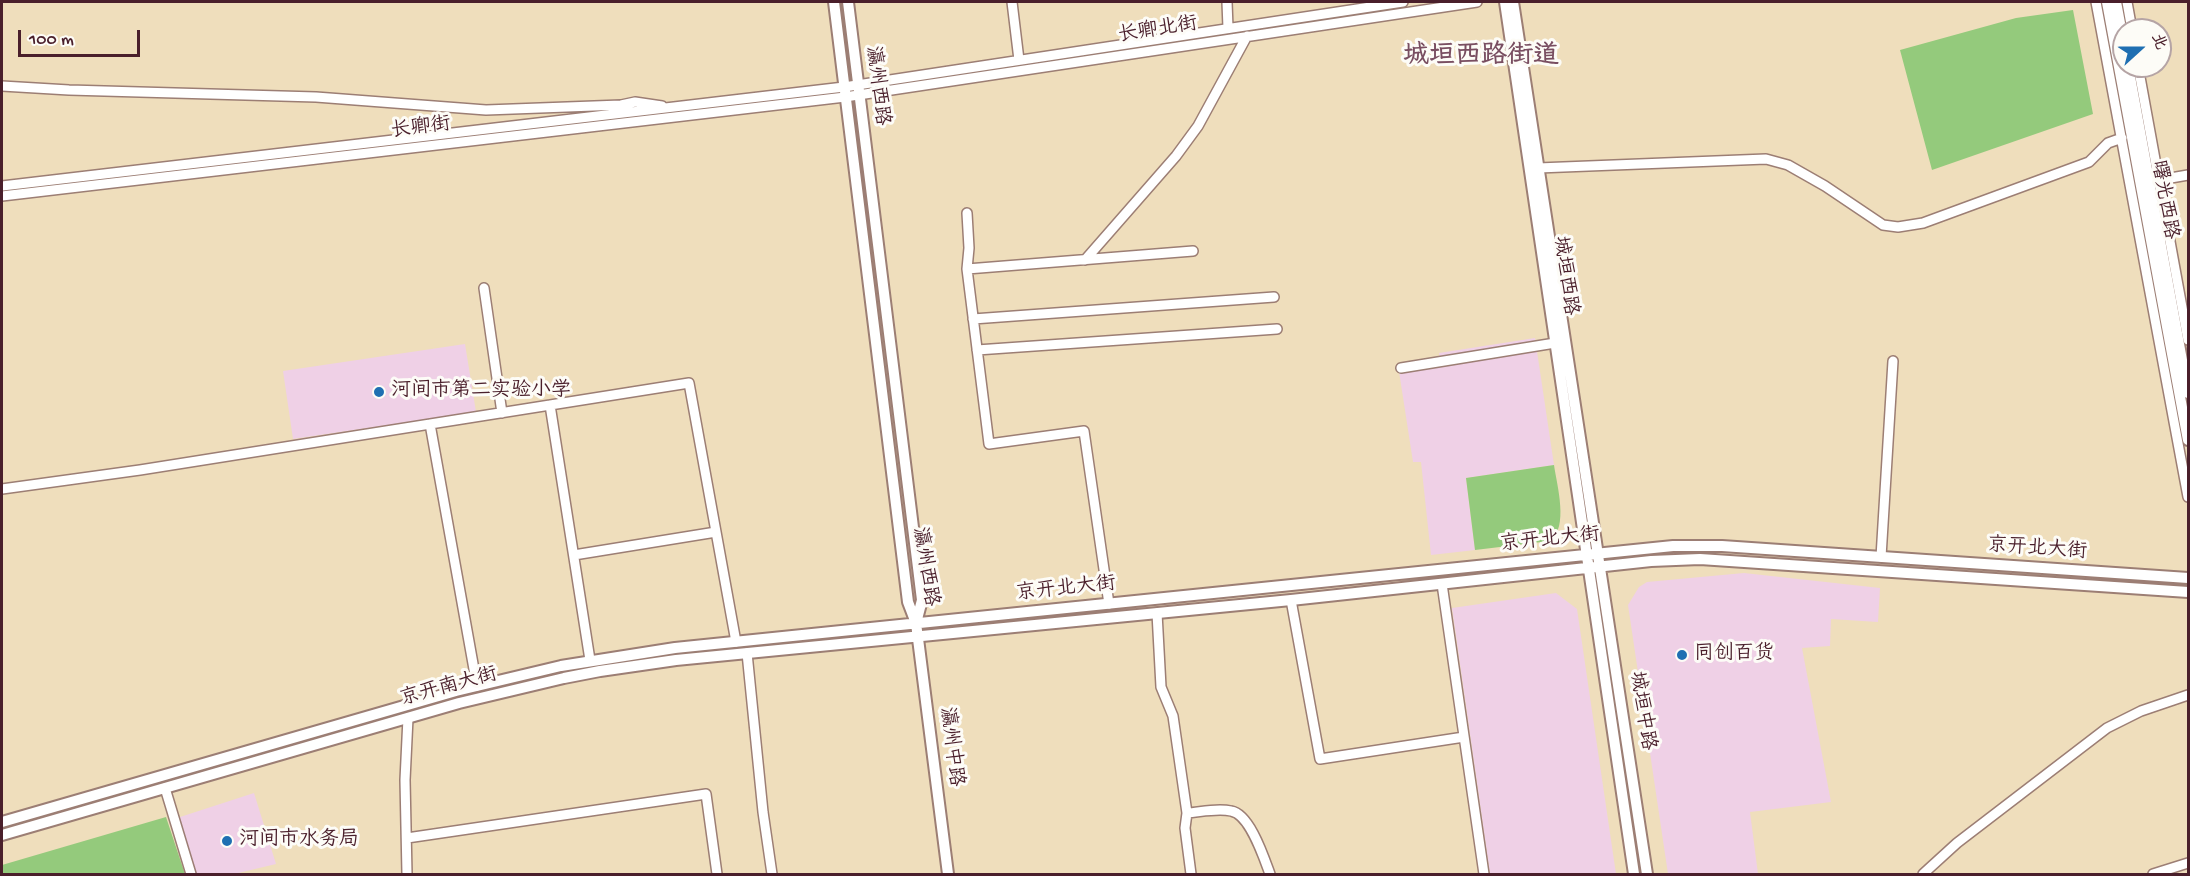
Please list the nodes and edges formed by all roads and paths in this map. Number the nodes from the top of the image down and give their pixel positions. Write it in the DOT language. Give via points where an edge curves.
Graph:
graph roads {
  1 [pos="834,2"];
  2 [pos="848,2"];
  3 [pos="1012,2"];
  4 [pos="1227,2"];
  5 [pos="1403,2"];
  6 [pos="1477,2"];
  7 [pos="1505,2"];
  8 [pos="1513,2"];
  9 [pos="2096,2"];
  10 [pos="2107,2"];
  11 [pos="2116,2"];
  12 [pos="2127,2"];
  13 [pos="2119,18"];
  14 [pos="2130,18"];
  15 [pos="1228,28"];
  16 [pos="1247,36"];
  17 [pos="1019,60"];
  18 [pos="2131,78"];
  19 [pos="2140,78"];
  20 [pos="2,86"];
  21 [pos="859,90"];
  22 [pos="845,92"];
  23 [pos="673,108"];
  24 [pos="2122,138"];
  25 [pos="1538,168"];
  26 [pos="2188,175"];
  27 [pos="2159,180"];
  28 [pos="2,186"];
  29 [pos="2,196"];
  30 [pos="967,213"];
  31 [pos="1192,251"];
  32 [pos="1085,260"];
  33 [pos="967,269"];
  34 [pos="484,288"];
  35 [pos="1274,297"];
  36 [pos="2180,300"];
  37 [pos="973,319"];
  38 [pos="1277,329"];
  39 [pos="2188,340"];
  40 [pos="1555,343"];
  41 [pos="977,350"];
  42 [pos="1893,361"];
  43 [pos="1401,368"];
  44 [pos="2188,393"];
  45 [pos="550,405"];
  46 [pos="502,412"];
  47 [pos="430,424"];
  48 [pos="2188,440"];
  49 [pos="2,489"];
  50 [pos="2188,497"];
  51 [pos="716,532"];
  52 [pos="1592,554"];
  53 [pos="574,555"];
  54 [pos="1881,557"];
  55 [pos="1594,568"];
  56 [pos="2188,578"];
  57 [pos="1442,584"];
  58 [pos="2188,592"];
  59 [pos="1291,600"];
  60 [pos="1109,604"];
  61 [pos="1157,613"];
  62 [pos="916,624"];
  63 [pos="918,637"];
  64 [pos="736,642"];
  65 [pos="747,653"];
  66 [pos="590,660"];
  67 [pos="477,686"];
  68 [pos="2188,695"];
  69 [pos="408,718"];
  70 [pos="1464,737"];
  71 [pos="165,788"];
  72 [pos="1187,813"];
  73 [pos="2,822"];
  74 [pos="2,835"];
  75 [pos="407,838"];
  76 [pos="2188,863"];
  77 [pos="191,874"];
  78 [pos="407,874"];
  79 [pos="717,874"];
  80 [pos="772,874"];
  81 [pos="948,874"];
  82 [pos="1191,874"];
  83 [pos="1270,874"];
  84 [pos="1484,874"];
  85 [pos="1634,874"];
  86 [pos="1647,874"];
  87 [pos="1923,874"];
  88 [pos="2153,874"];
  1 -- 22 [label="main road, 瀛州西路"];
  2 -- 21 [label="main road, 瀛州西路"];
  3 -- 17 [label="street"];
  4 -- 15 [label="street"];
  5 -- 15 [label="street, 长卿北街"];
  6 -- 16 [label="street, 长卿北街"];
  7 -- 40 [label="main road, 城垣西路"];
  8 -- 25 [label="main road, 城垣西路"];
  9 -- 24 [label="street"];
  10 -- 48 [label="main road, 曙光西路"];
  11 -- 13 [label="main road"];
  12 -- 14 [label="street"];
  15 -- 17 [label="street, 长卿北街"];
  16 -- 21 [label="street, 长卿北街"];
  16 -- 32 [label="street" via="1198,126"];
  17 -- 21 [label="street, 长卿北街"];
  18 -- 36 [label="main road, 曙光西路"];
  19 -- 27 [label="street"];
  20 -- 23 [label="street" via="316,97 486,110 635,102"];
  21 -- 22 [label="street, 长卿北街"];
  21 -- 62 [label="main road, 瀛州西路" via="922,600"];
  22 -- 23 [label="street, 长卿街"];
  22 -- 29 [label="street, 长卿街"];
  22 -- 62 [label="main road, 瀛州西路" via="908,602"];
  23 -- 28 [label="street, 长卿街"];
  24 -- 25 [label="street" via="2108,143 2089,162 1923,223 1898,227 1883,225 1788,165 1766,159"];
  24 -- 50 [label="street"];
  25 -- 52 [label="main road, 城垣西路"];
  26 -- 27 [label="street"];
  27 -- 36 [label="street"];
  30 -- 33 [label="street"];
  31 -- 32 [label="street"];
  32 -- 33 [label="street"];
  33 -- 37 [label="street"];
  34 -- 46 [label="street"];
  35 -- 37 [label="street"];
  36 -- 39 [label="street"];
  36 -- 44 [label="main road, 曙光西路"];
  37 -- 41 [label="street"];
  38 -- 41 [label="street"];
  40 -- 43 [label="street"];
  40 -- 52 [label="main road, 城垣西路"];
  41 -- 60 [label="street" via="989,444 1084,431"];
  42 -- 54 [label="street"];
  45 -- 46 [label="street"];
  45 -- 51 [label="street" via="689,383"];
  45 -- 53 [label="street"];
  46 -- 47 [label="street"];
  47 -- 49 [label="street"];
  47 -- 67 [label="street"];
  51 -- 53 [label="street"];
  51 -- 64 [label="street"];
  52 -- 54 [label="main road, 京开北大街" via="1700,545"];
  52 -- 55 [label="main road, 城垣中路"];
  52 -- 60 [label="main road, 京开北大街"];
  53 -- 66 [label="street"];
  54 -- 56 [label="main road, 京开北大街"];
  55 -- 57 [label="main road, 京开北大街"];
  55 -- 58 [label="main road, 京开北大街" via="1717,559"];
  55 -- 85 [label="main road, 城垣中路"];
  55 -- 86 [label="main road, 城垣中路"];
  57 -- 59 [label="main road, 京开北大街"];
  57 -- 70 [label="street"];
  59 -- 61 [label="main road, 京开北大街"];
  59 -- 70 [label="street" via="1320,759"];
  60 -- 62 [label="main road, 京开北大街"];
  61 -- 63 [label="main road, 京开北大街"];
  61 -- 72 [label="street" via="1161,687 1173,716"];
  62 -- 63 [label="main road, 瀛州中路"];
  62 -- 64 [label="main road, 京开南大街"];
  63 -- 65 [label="main road, 京开南大街"];
  63 -- 81 [label="main road, 瀛州中路"];
  64 -- 66 [label="main road, 京开南大街"];
  65 -- 69 [label="main road, 京开南大街" via="564,678"];
  65 -- 80 [label="street"];
  66 -- 67 [label="main road, 京开南大街"];
  67 -- 73 [label="main road, 京开南大街"];
  68 -- 87 [label="street" via="2107,728"];
  69 -- 71 [label="main road, 京开南大街"];
  69 -- 75 [label="street"];
  70 -- 84 [label="street"];
  71 -- 74 [label="main road, 京开南大街"];
  71 -- 77 [label="street"];
  72 -- 82 [label="street"];
  72 -- 83 [label="street" via="1237,812 1247,823"];
  75 -- 78 [label="street"];
  75 -- 79 [label="street" via="705,795"];
  76 -- 88 [label="street"];
}
